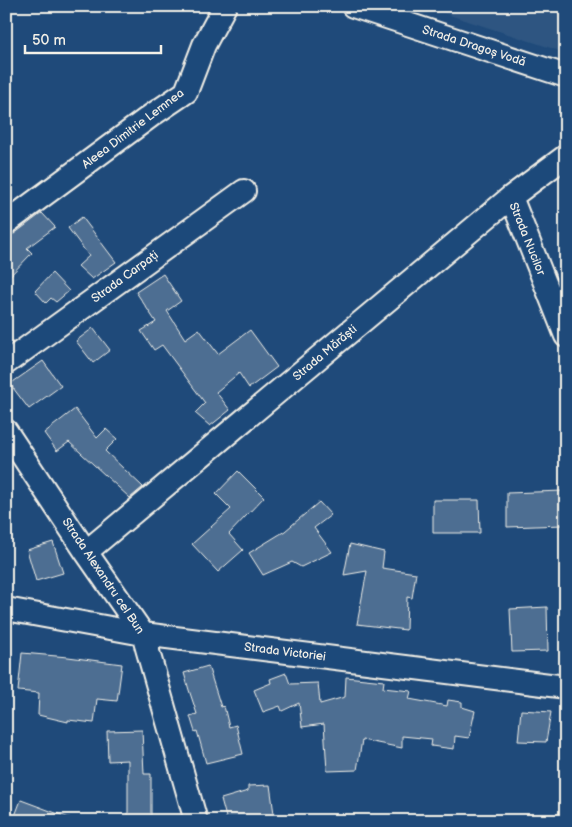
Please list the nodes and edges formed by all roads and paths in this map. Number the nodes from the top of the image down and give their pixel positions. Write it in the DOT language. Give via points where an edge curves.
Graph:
graph roads {
  1 [pos="225,6"];
  2 [pos="353,6"];
  3 [pos="554,6"];
  4 [pos="566,17"];
  5 [pos="566,76"];
  6 [pos="566,156"];
  7 [pos="244,191"];
  8 [pos="511,197"];
  9 [pos="6,223"];
  10 [pos="566,336"];
  11 [pos="6,363"];
  12 [pos="6,431"];
  13 [pos="86,552"];
  14 [pos="6,609"];
  15 [pos="143,634"];
  16 [pos="566,688"];
  17 [pos="196,821"];
  1 -- 9 [label="street, Aleea Dimitrie Lemnea" via="204,45 186,92"];
  2 -- 5 [label="street, Strada Dragoș Vodă"];
  3 -- 4 [label="path" via="553,10"];
  6 -- 8 [label="street, Strada Mărăști"];
  7 -- 11 [label="street, Strada Carpați"];
  8 -- 10 [label="street, Strada Nucilor"];
  8 -- 13 [label="street, Strada Mărăști"];
  12 -- 13 [label="street, Strada Alexandru cel Bun"];
  13 -- 15 [label="street, Strada Alexandru cel Bun"];
  14 -- 15 [label="street, Strada Victoriei"];
  15 -- 16 [label="street, Strada Victoriei"];
  15 -- 17 [label="street, Strada Alexandru cel Bun"];
}
